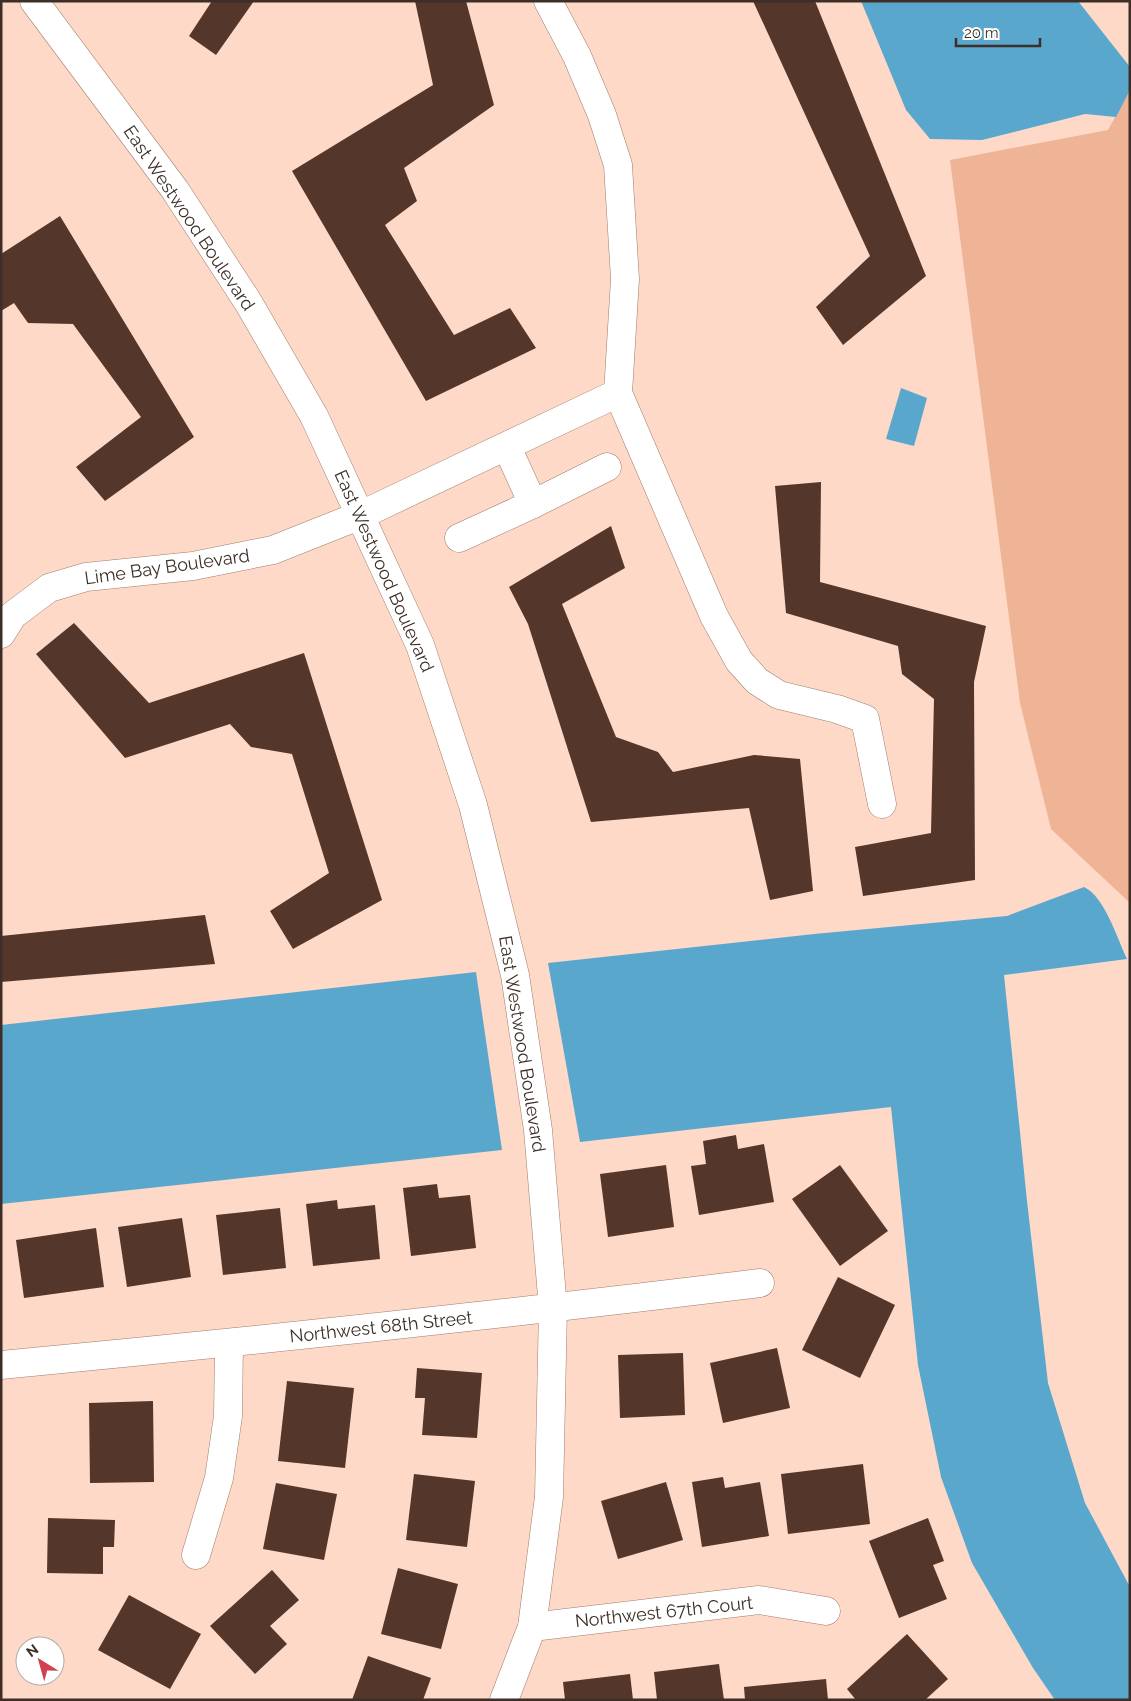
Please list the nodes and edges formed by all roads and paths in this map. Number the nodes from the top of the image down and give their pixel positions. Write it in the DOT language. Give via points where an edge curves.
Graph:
graph roads {
  1 [pos="34,1"];
  2 [pos="548,1"];
  3 [pos="618,393"];
  4 [pos="506,447"];
  5 [pos="607,467"];
  6 [pos="533,504"];
  7 [pos="361,515"];
  8 [pos="459,538"];
  9 [pos="1,634"];
  10 [pos="882,804"];
  11 [pos="760,1283"];
  12 [pos="553,1308"];
  13 [pos="229,1343"];
  14 [pos="1,1365"];
  15 [pos="196,1555"];
  16 [pos="826,1611"];
  17 [pos="532,1626"];
  18 [pos="504,1700"];
  1 -- 7 [label="street, East Westwood Boulevard" via="175,190 248,302 314,416"];
  2 -- 3 [label="street" via="581,64 618,165 625,279"];
  3 -- 4 [label="street, Lime Bay Boulevard"];
  3 -- 10 [label="street" via="714,616 740,661 757,681 779,695 865,719"];
  4 -- 6 [label="street"];
  4 -- 7 [label="street, Lime Bay Boulevard"];
  5 -- 6 [label="street"];
  6 -- 8 [label="street"];
  7 -- 9 [label="street, Lime Bay Boulevard" via="273,550 192,566 86,577 49,588 13,615"];
  7 -- 12 [label="street, East Westwood Boulevard" via="420,645 473,805 512,966 538,1130"];
  11 -- 12 [label="street, Northwest 68th Street"];
  12 -- 13 [label="street, Northwest 68th Street"];
  12 -- 17 [label="street, East Westwood Boulevard" via="549,1497"];
  13 -- 14 [label="street, Northwest 68th Street"];
  13 -- 15 [label="street" via="228,1416 219,1478"];
  16 -- 17 [label="street, Northwest 67th Court" via="759,1600"];
  17 -- 18 [label="street, East Westwood Boulevard"];
}
